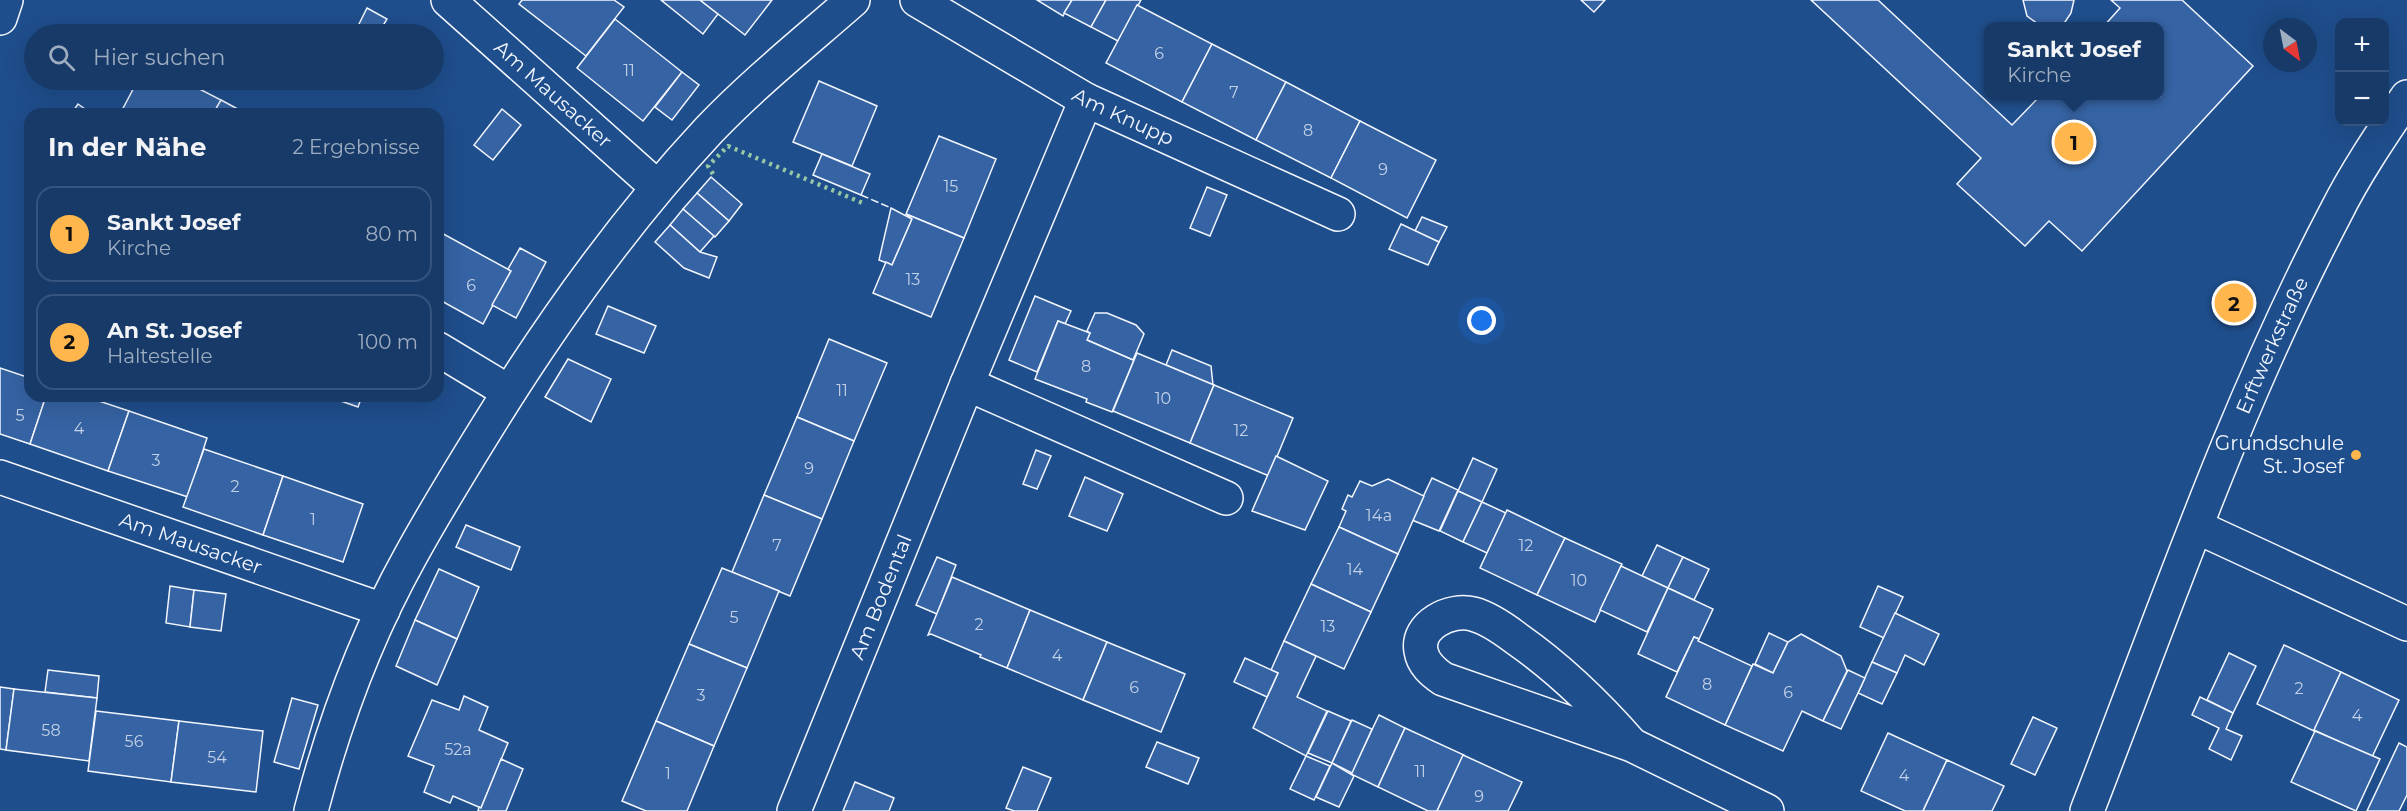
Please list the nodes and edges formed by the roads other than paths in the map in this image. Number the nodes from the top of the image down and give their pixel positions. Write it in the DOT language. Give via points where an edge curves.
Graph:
graph roads {
  1 [pos="6,0"];
  2 [pos="448,0"];
  3 [pos="853,0"];
  4 [pos="917,0"];
  5 [pos="0,18"];
  6 [pos="2407,97"];
  7 [pos="1086,100"];
  8 [pos="657,187"];
  9 [pos="1338,214"];
  10 [pos="444,353"];
  11 [pos="967,384"];
  12 [pos="509,392"];
  13 [pos="0,477"];
  14 [pos="1226,498"];
  15 [pos="2197,527"];
  16 [pos="383,610"];
  17 [pos="2407,624"];
  18 [pos="1632,745"];
  19 [pos="310,811"];
  20 [pos="794,811"];
  21 [pos="1767,811"];
  22 [pos="2087,811"];
  1 -- 5 [label="street"];
  2 -- 8 [label="street, Am Mausacker"];
  3 -- 8 [label="street" via="719,121"];
  4 -- 7 [label="street, Am Knupp"];
  6 -- 15 [label="street, Erftwerkstraße" via="2336,211 2305,274 2249,397"];
  7 -- 9 [label="street, Am Knupp"];
  7 -- 11 [label="street, Am Bodental"];
  8 -- 12 [label="street" via="577,291"];
  10 -- 12 [label="street"];
  11 -- 14 [label="street"];
  11 -- 20 [label="street, Am Bodental"];
  12 -- 16 [label="street" via="436,511"];
  13 -- 16 [label="street, Am Mausacker"];
  15 -- 17 [label="street"];
  15 -- 22 [label="street, Erftwerkstraße"];
  16 -- 19 [label="street" via="357,667"];
  18 -- 18 [label="street" via="1558,670 1493,623 1475,614 1456,613 1438,620 1422,635 1421,650 1426,664 1443,679"];
  18 -- 21 [label="street"];
}
